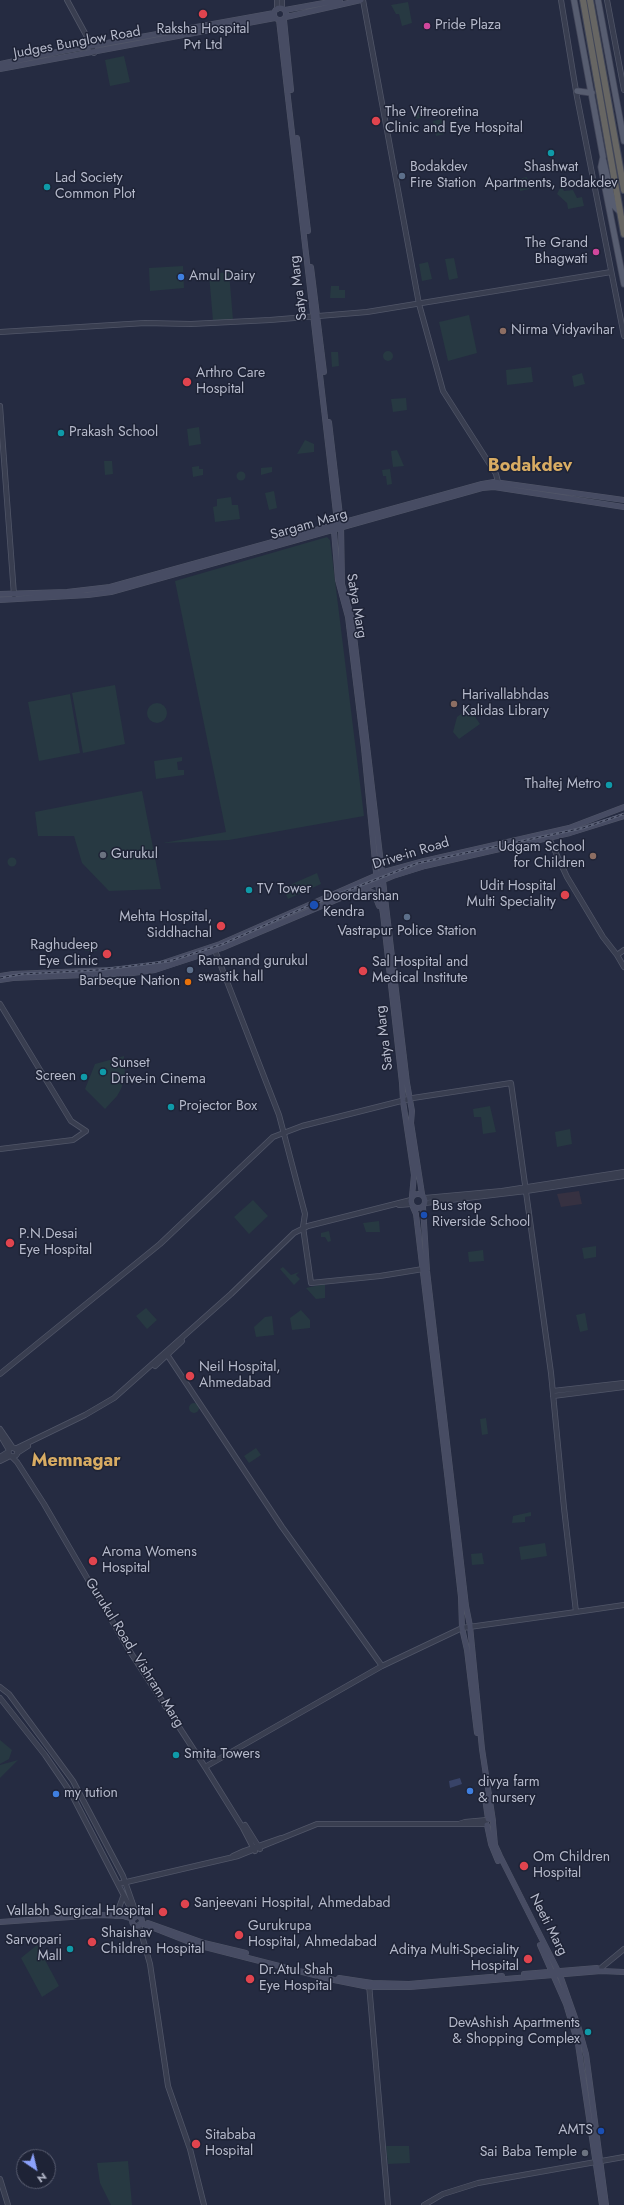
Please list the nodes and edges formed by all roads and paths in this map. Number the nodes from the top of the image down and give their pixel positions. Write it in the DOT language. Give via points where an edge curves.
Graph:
graph roads {
  1 [pos="67,0"];
  2 [pos="277,0"];
  3 [pos="282,0"];
  4 [pos="340,0"];
  5 [pos="362,0"];
  6 [pos="561,0"];
  7 [pos="574,0"];
  8 [pos="583,0"];
  9 [pos="590,0"];
  10 [pos="598,0"];
  11 [pos="607,0"];
  12 [pos="280,14"];
  13 [pos="92,46"];
  14 [pos="94,53"];
  15 [pos="0,64"];
  16 [pos="0,69"];
  17 [pos="624,90"];
  18 [pos="577,91"];
  19 [pos="592,93"];
  20 [pos="624,141"];
  21 [pos="603,157"];
  22 [pos="624,190"];
  23 [pos="619,211"];
  24 [pos="624,234"];
  25 [pos="611,272"];
  26 [pos="624,284"];
  27 [pos="419,304"];
  28 [pos="316,316"];
  29 [pos="0,332"];
  30 [pos="624,336"];
  31 [pos="0,406"];
  32 [pos="499,485"];
  33 [pos="624,500"];
  34 [pos="624,507"];
  35 [pos="340,527"];
  36 [pos="334,528"];
  37 [pos="0,594"];
  38 [pos="14,596"];
  39 [pos="0,600"];
  40 [pos="353,644"];
  41 [pos="624,807"];
  42 [pos="624,816"];
  43 [pos="548,836"];
  44 [pos="382,873"];
  45 [pos="376,875"];
  46 [pos="380,881"];
  47 [pos="362,888"];
  48 [pos="383,914"];
  49 [pos="214,949"];
  50 [pos="624,950"];
  51 [pos="617,956"];
  52 [pos="624,967"];
  53 [pos="0,976"];
  54 [pos="0,980"];
  55 [pos="0,1004"];
  56 [pos="410,1099"];
  57 [pos="403,1102"];
  58 [pos="283,1132"];
  59 [pos="0,1149"];
  60 [pos="624,1172"];
  61 [pos="624,1176"];
  62 [pos="526,1189"];
  63 [pos="424,1200"];
  64 [pos="412,1202"];
  65 [pos="304,1229"];
  66 [pos="423,1269"];
  67 [pos="428,1300"];
  68 [pos="166,1354"];
  69 [pos="0,1374"];
  70 [pos="624,1383"];
  71 [pos="624,1387"];
  72 [pos="553,1394"];
  73 [pos="0,1429"];
  74 [pos="0,1435"];
  75 [pos="12,1452"];
  76 [pos="0,1457"];
  77 [pos="0,1461"];
  78 [pos="624,1605"];
  79 [pos="576,1612"];
  80 [pos="470,1626"];
  81 [pos="462,1628"];
  82 [pos="382,1666"];
  83 [pos="0,1687"];
  84 [pos="0,1698"];
  85 [pos="207,1766"];
  86 [pos="489,1822"];
  87 [pos="259,1847"];
  88 [pos="254,1850"];
  89 [pos="125,1881"];
  90 [pos="118,1884"];
  91 [pos="123,1896"];
  92 [pos="116,1916"];
  93 [pos="134,1918"];
  94 [pos="0,1922"];
  95 [pos="141,1923"];
  96 [pos="0,1925"];
  97 [pos="624,1949"];
  98 [pos="624,1953"];
  99 [pos="624,1968"];
  100 [pos="603,1969"];
  101 [pos="624,1972"];
  102 [pos="557,1973"];
  103 [pos="369,1984"];
  104 [pos="624,2157"];
  105 [pos="599,2161"];
  106 [pos="0,2179"];
  107 [pos="8,2205"];
  108 [pos="204,2205"];
  109 [pos="388,2205"];
  110 [pos="424,2205"];
  111 [pos="602,2205"];
  112 [pos="606,2205"];
  1 -- 13 [label="street"];
  2 -- 12 [label="street, Satya Marg"];
  3 -- 12 [label="street, Satya Marg"];
  4 -- 12 [label="main road, Judges Bunglow Road"];
  5 -- 12 [label="main road, Judges Bunglow Road"];
  5 -- 27 [label="street"];
  6 -- 18 [label="street"];
  7 -- 19 [label="main road"];
  8 -- 23 [label="highway"];
  9 -- 22 [label="highway"];
  10 -- 20 [label="main road"];
  11 -- 17 [label="street"];
  12 -- 13 [label="main road, Judges Bunglow Road"];
  12 -- 14 [label="main road, Judges Bunglow Road"];
  12 -- 28 [label="main road, Satya Marg"];
  13 -- 14 [label="street"];
  13 -- 15 [label="main road, Judges Bunglow Road"];
  14 -- 16 [label="main road, Judges Bunglow Road"];
  18 -- 19 [label="main road"];
  18 -- 25 [label="street"];
  19 -- 21 [label="main road"];
  21 -- 23 [label="main road" via="614,206"];
  21 -- 26 [label="main road" via="601,167"];
  23 -- 24 [label="highway"];
  25 -- 27 [label="street"];
  25 -- 30 [label="street"];
  27 -- 28 [label="street"];
  27 -- 32 [label="street" via="442,391 496,474"];
  28 -- 29 [label="street"];
  28 -- 35 [label="main road, Satya Marg"];
  28 -- 36 [label="main road, Satya Marg" via="336,513"];
  31 -- 38 [label="street"];
  32 -- 33 [label="main road, Sargam Marg"];
  32 -- 34 [label="main road, Sargam Marg"];
  32 -- 35 [label="main road, Sargam Marg"];
  35 -- 36 [label="main road, Sargam Marg"];
  35 -- 40 [label="main road, Satya Marg" via="342,584 352,619"];
  36 -- 38 [label="main road, Sargam Marg" via="111,592 88,596"];
  36 -- 40 [label="main road, Satya Marg" via="338,580"];
  37 -- 38 [label="main road, Sargam Marg"];
  38 -- 39 [label="main road, Sargam Marg"];
  40 -- 44 [label="main road, Satya Marg"];
  40 -- 45 [label="main road, Satya Marg"];
  41 -- 43 [label="main road, Drive-in Road"];
  42 -- 43 [label="main road, Drive-in Road" via="592,827"];
  43 -- 44 [label="main road, Drive-in Road" via="424,860"];
  43 -- 46 [label="main road, Drive-in Road" via="425,866"];
  43 -- 51 [label="street" via="567,877"];
  44 -- 45 [label="main road, Drive-in Road"];
  44 -- 46 [label="main road, Satya Marg"];
  45 -- 46 [label="main road, Satya Marg"];
  45 -- 49 [label="main road, Drive-in Road"];
  46 -- 47 [label="main road, Drive-in Road"];
  46 -- 48 [label="main road, Satya Marg"];
  46 -- 56 [label="main road, Satya Marg"];
  47 -- 48 [label="main road" via="374,893"];
  47 -- 49 [label="main road, Drive-in Road"];
  48 -- 57 [label="main road, Satya Marg"];
  49 -- 53 [label="main road, Drive-in Road" via="154,966 133,969"];
  49 -- 54 [label="main road, Drive-in Road" via="155,970"];
  49 -- 58 [label="street" via="279,1115"];
  50 -- 51 [label="street"];
  51 -- 52 [label="street"];
  55 -- 59 [label="street" via="71,1121 86,1131 73,1140"];
  56 -- 57 [label="street"];
  56 -- 62 [label="street" via="510,1083"];
  56 -- 63 [label="main road, Satya Marg" via="413,1138"];
  57 -- 58 [label="street"];
  57 -- 64 [label="main road, Satya Marg" via="414,1176"];
  58 -- 65 [label="street" via="306,1214"];
  58 -- 69 [label="street" via="273,1137 128,1272"];
  60 -- 62 [label="street"];
  61 -- 62 [label="street"];
  62 -- 63 [label="street"];
  62 -- 72 [label="street"];
  63 -- 64 [label="main road"];
  63 -- 64 [label="main road" via="417,1193"];
  63 -- 67 [label="main road, Satya Marg" via="422,1214"];
  64 -- 65 [label="street"];
  64 -- 66 [label="main road, Satya Marg" via="416,1214"];
  65 -- 66 [label="street" via="311,1282"];
  65 -- 68 [label="street"];
  66 -- 67 [label="main road, Satya Marg"];
  67 -- 80 [label="main road"];
  67 -- 81 [label="main road" via="461,1597"];
  68 -- 75 [label="street" via="116,1400 87,1417"];
  68 -- 82 [label="street" via="282,1526"];
  70 -- 72 [label="street"];
  71 -- 72 [label="street"];
  72 -- 79 [label="street"];
  73 -- 75 [label="street, Gurukul Road, Vishram Marg"];
  74 -- 75 [label="street, Gurukul Road, Vishram Marg"];
  75 -- 76 [label="street"];
  75 -- 77 [label="street"];
  75 -- 85 [label="street, Gurukul Road, Vishram Marg" via="129,1650"];
  78 -- 79 [label="street"];
  79 -- 80 [label="street"];
  80 -- 81 [label="street"];
  80 -- 86 [label="main road"];
  81 -- 82 [label="street"];
  81 -- 86 [label="main road"];
  82 -- 85 [label="street"];
  83 -- 89 [label="street" via="9,1694 73,1781"];
  84 -- 90 [label="street" via="72,1793"];
  85 -- 87 [label="street, Gurukul Road, Vishram Marg"];
  85 -- 88 [label="street, Gurukul Road, Vishram Marg"];
  86 -- 87 [label="street" via="317,1824"];
  86 -- 102 [label="main road" via="495,1854"];
  87 -- 88 [label="street"];
  88 -- 89 [label="street"];
  89 -- 90 [label="street"];
  89 -- 93 [label="street"];
  90 -- 91 [label="street"];
  91 -- 92 [label="street"];
  91 -- 93 [label="street"];
  92 -- 93 [label="main road"];
  92 -- 94 [label="main road"];
  93 -- 95 [label="main road"];
  93 -- 95 [label="main road" via="134,1925"];
  93 -- 96 [label="main road"];
  95 -- 103 [label="main road" via="204,1943"];
  95 -- 108 [label="street" via="150,1964 168,2086 190,2149"];
  97 -- 100 [label="street"];
  98 -- 100 [label="street"];
  99 -- 100 [label="main road"];
  100 -- 101 [label="main road"];
  100 -- 102 [label="main road"];
  102 -- 103 [label="main road" via="409,1984"];
  102 -- 105 [label="main road" via="580,2029 586,2054"];
  103 -- 109 [label="street"];
  104 -- 105 [label="street"];
  105 -- 110 [label="street" via="478,2183 443,2194"];
  105 -- 111 [label="main road"];
  105 -- 112 [label="main road"];
  106 -- 107 [label="street"];
}
